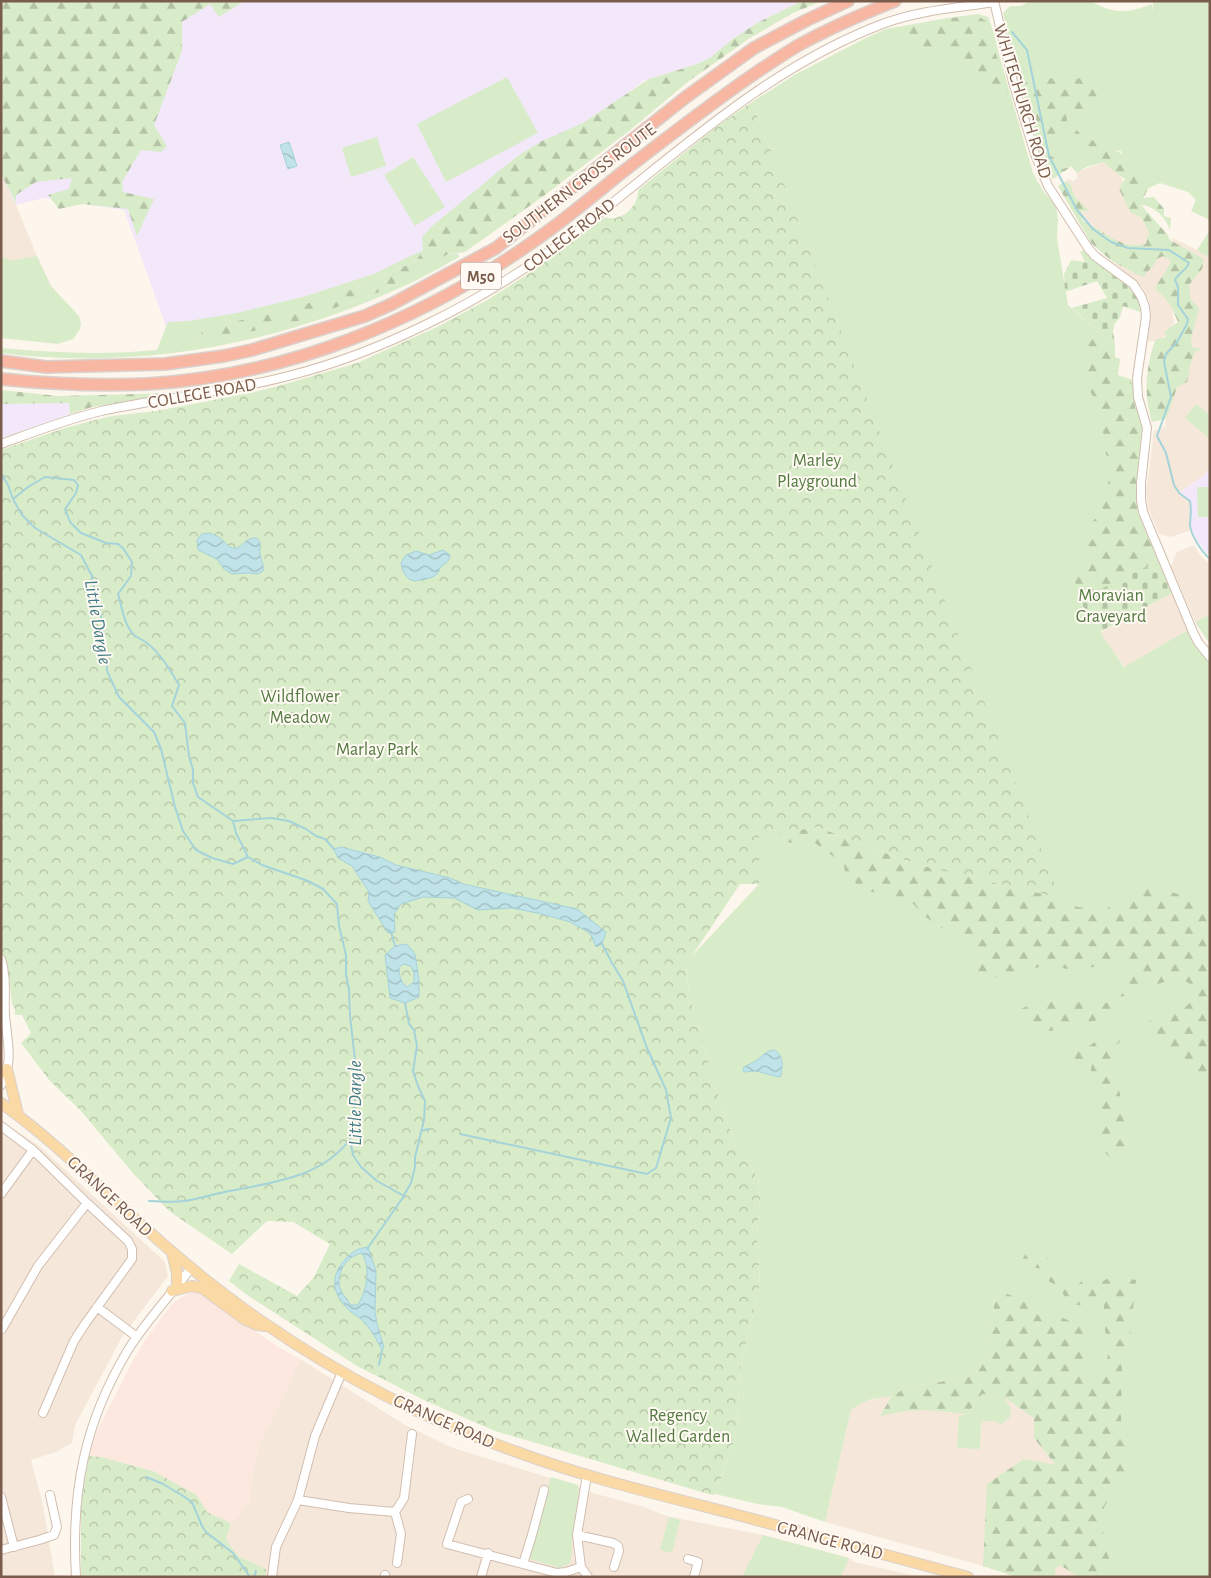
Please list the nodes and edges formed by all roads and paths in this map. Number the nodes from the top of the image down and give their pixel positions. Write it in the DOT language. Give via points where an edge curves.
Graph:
graph roads {
  1 [pos="848,1"];
  2 [pos="895,1"];
  3 [pos="994,2"];
  4 [pos="1,361"];
  5 [pos="1,379"];
  6 [pos="3,444"];
  7 [pos="1210,657"];
  8 [pos="1,959"];
  9 [pos="3,1019"];
  10 [pos="4,1071"];
  11 [pos="1,1084"];
  12 [pos="1,1103"];
  13 [pos="18,1114"];
  14 [pos="1,1126"];
  15 [pos="33,1150"];
  16 [pos="1,1194"];
  17 [pos="87,1203"];
  18 [pos="172,1253"];
  19 [pos="191,1268"];
  20 [pos="175,1288"];
  21 [pos="97,1307"];
  22 [pos="268,1326"];
  23 [pos="2,1329"];
  24 [pos="138,1337"];
  25 [pos="342,1372"];
  26 [pos="43,1413"];
  27 [pos="412,1434"];
  28 [pos="587,1474"];
  29 [pos="544,1490"];
  30 [pos="50,1495"];
  31 [pos="1,1497"];
  32 [pos="468,1499"];
  33 [pos="298,1500"];
  34 [pos="395,1512"];
  35 [pos="577,1535"];
  36 [pos="14,1547"];
  37 [pos="1,1550"];
  38 [pos="488,1553"];
  39 [pos="688,1559"];
  40 [pos="397,1563"];
  41 [pos="523,1564"];
  42 [pos="582,1567"];
  43 [pos="614,1567"];
  44 [pos="76,1577"];
  45 [pos="272,1577"];
  46 [pos="480,1577"];
  47 [pos="588,1577"];
  48 [pos="694,1577"];
  49 [pos="968,1577"];
  1 -- 4 [label="highway, SOUTHERN CROSS ROUTE / M50" via="754,48 686,97 496,248 365,316 252,350 165,364 46,366"];
  2 -- 5 [label="highway, SOUTHERN CROSS ROUTE / M50" via="844,22 791,50 679,128 539,239 450,295 408,316 312,352 207,377 149,384 103,385"];
  3 -- 6 [label="street, COLLEGE ROAD" via="904,17 804,62 723,116 518,273 465,305 386,343 291,375 102,411"];
  3 -- 7 [label="street, WHITECHURCH ROAD" via="1016,91 1048,186 1088,248 1133,284 1145,307 1137,378 1138,397 1147,428 1141,483 1143,512 1193,632"];
  8 -- 9 [label="street" via="6,984"];
  9 -- 10 [label="street" via="8,1041"];
  10 -- 11 [label="street"];
  10 -- 13 [label="main road"];
  12 -- 13 [label="main road, GRANGE ROAD"];
  13 -- 18 [label="main road, GRANGE ROAD"];
  14 -- 15 [label="street"];
  15 -- 16 [label="street"];
  15 -- 17 [label="street"];
  17 -- 21 [label="street" via="128,1240 132,1249 132,1259"];
  17 -- 23 [label="street" via="38,1266"];
  18 -- 19 [label="main road, GRANGE ROAD"];
  18 -- 20 [label="main road" via="177,1273"];
  19 -- 20 [label="street"];
  19 -- 22 [label="main road, GRANGE ROAD"];
  20 -- 22 [label="main road" via="197,1286 244,1319 257,1326"];
  20 -- 24 [label="street"];
  21 -- 24 [label="street"];
  21 -- 26 [label="street" via="67,1356"];
  22 -- 25 [label="main road, GRANGE ROAD"];
  24 -- 44 [label="street" via="112,1378 84,1456 75,1506"];
  25 -- 28 [label="main road, GRANGE ROAD" via="457,1430"];
  25 -- 33 [label="street" via="315,1436"];
  27 -- 34 [label="street" via="404,1498"];
  28 -- 35 [label="street"];
  28 -- 49 [label="main road, GRANGE ROAD"];
  29 -- 41 [label="street"];
  30 -- 36 [label="street" via="57,1527 54,1535"];
  31 -- 36 [label="street"];
  32 -- 38 [label="street" via="461,1502 447,1544"];
  33 -- 34 [label="street"];
  33 -- 45 [label="street" via="276,1547"];
  34 -- 40 [label="street" via="401,1534"];
  35 -- 42 [label="street"];
  35 -- 43 [label="street" via="618,1546"];
  36 -- 37 [label="street"];
  38 -- 41 [label="street"];
  38 -- 46 [label="street"];
  39 -- 48 [label="street" via="698,1562"];
  41 -- 42 [label="street" via="557,1573"];
  42 -- 47 [label="street"];
}
